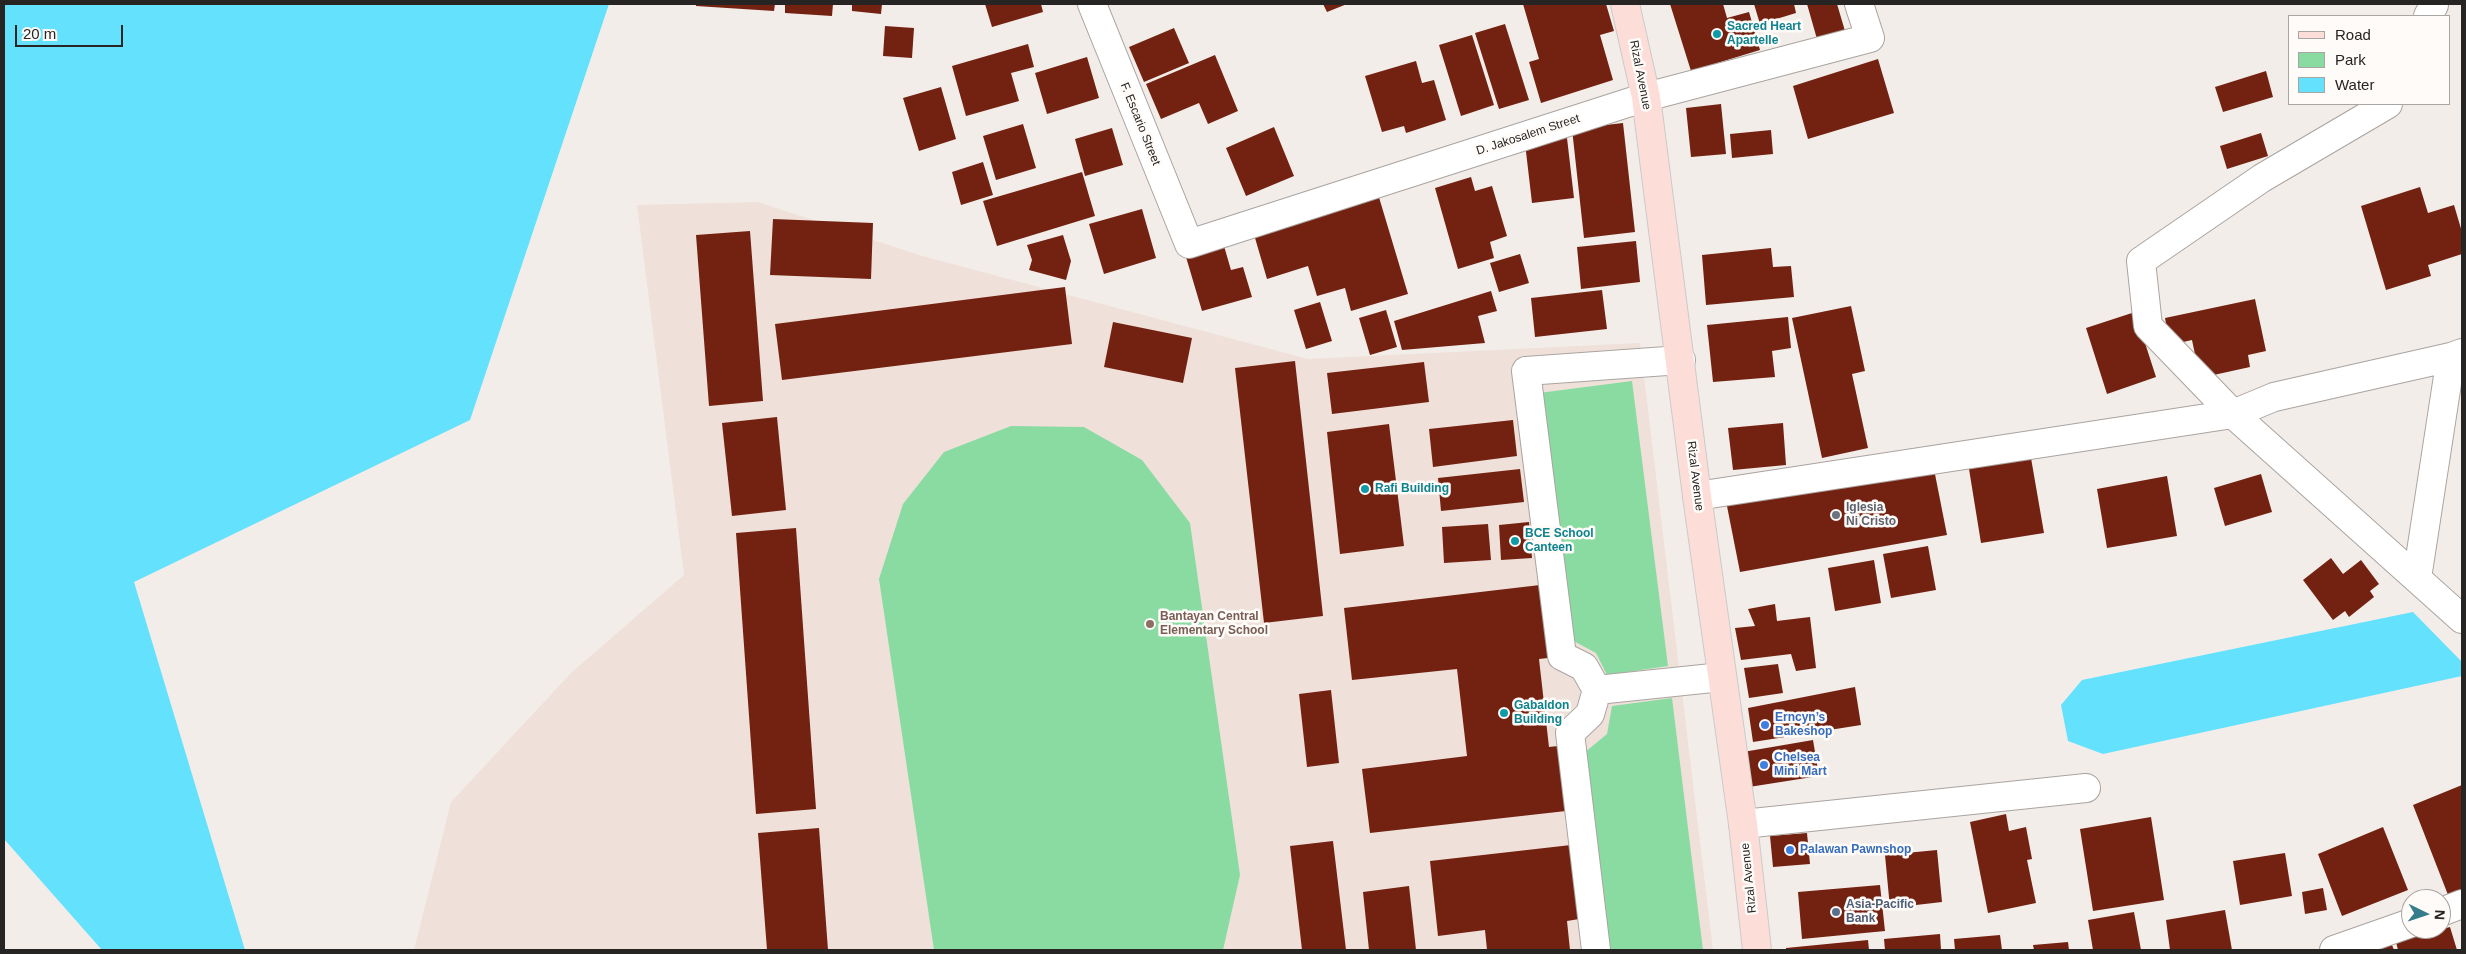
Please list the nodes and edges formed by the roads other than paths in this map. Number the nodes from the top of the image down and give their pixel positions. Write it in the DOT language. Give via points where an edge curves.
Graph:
graph roads {
  1 [pos="1092,4"];
  2 [pos="1625,4"];
  3 [pos="1859,4"];
  4 [pos="1646,97"];
  5 [pos="2386,105"];
  6 [pos="1189,244"];
  7 [pos="2457,355"];
  8 [pos="1681,360"];
  9 [pos="2233,414"];
  10 [pos="1697,496"];
  11 [pos="2417,578"];
  12 [pos="2462,619"];
  13 [pos="1722,677"];
  14 [pos="1597,690"];
  15 [pos="2086,788"];
  16 [pos="1743,824"];
  17 [pos="2401,927"];
  18 [pos="1596,950"];
  19 [pos="1757,950"];
  20 [pos="2334,950"];
  1 -- 6 [label="street, F. Escario Street"];
  2 -- 4 [label="main road, Rizal Avenue"];
  3 -- 4 [label="street, D. Jakosalem Street" via="1870,38"];
  4 -- 6 [label="street, D. Jakosalem Street"];
  4 -- 8 [label="main road, Rizal Avenue"];
  5 -- 9 [label="street" via="2262,178 2141,261 2148,326"];
  7 -- 9 [label="street" via="2274,397"];
  7 -- 11 [label="street"];
  8 -- 10 [label="main road, Rizal Avenue"];
  8 -- 14 [label="street" via="1526,371 1562,656 1584,667"];
  9 -- 10 [label="street"];
  9 -- 11 [label="street"];
  10 -- 13 [label="main road, Rizal Avenue"];
  11 -- 12 [label="street"];
  13 -- 14 [label="street"];
  13 -- 16 [label="main road, Rizal Avenue"];
  14 -- 18 [label="street" via="1590,714 1570,733"];
  15 -- 16 [label="street"];
  16 -- 19 [label="main road, Rizal Avenue"];
  17 -- 20 [label="street"];
}
